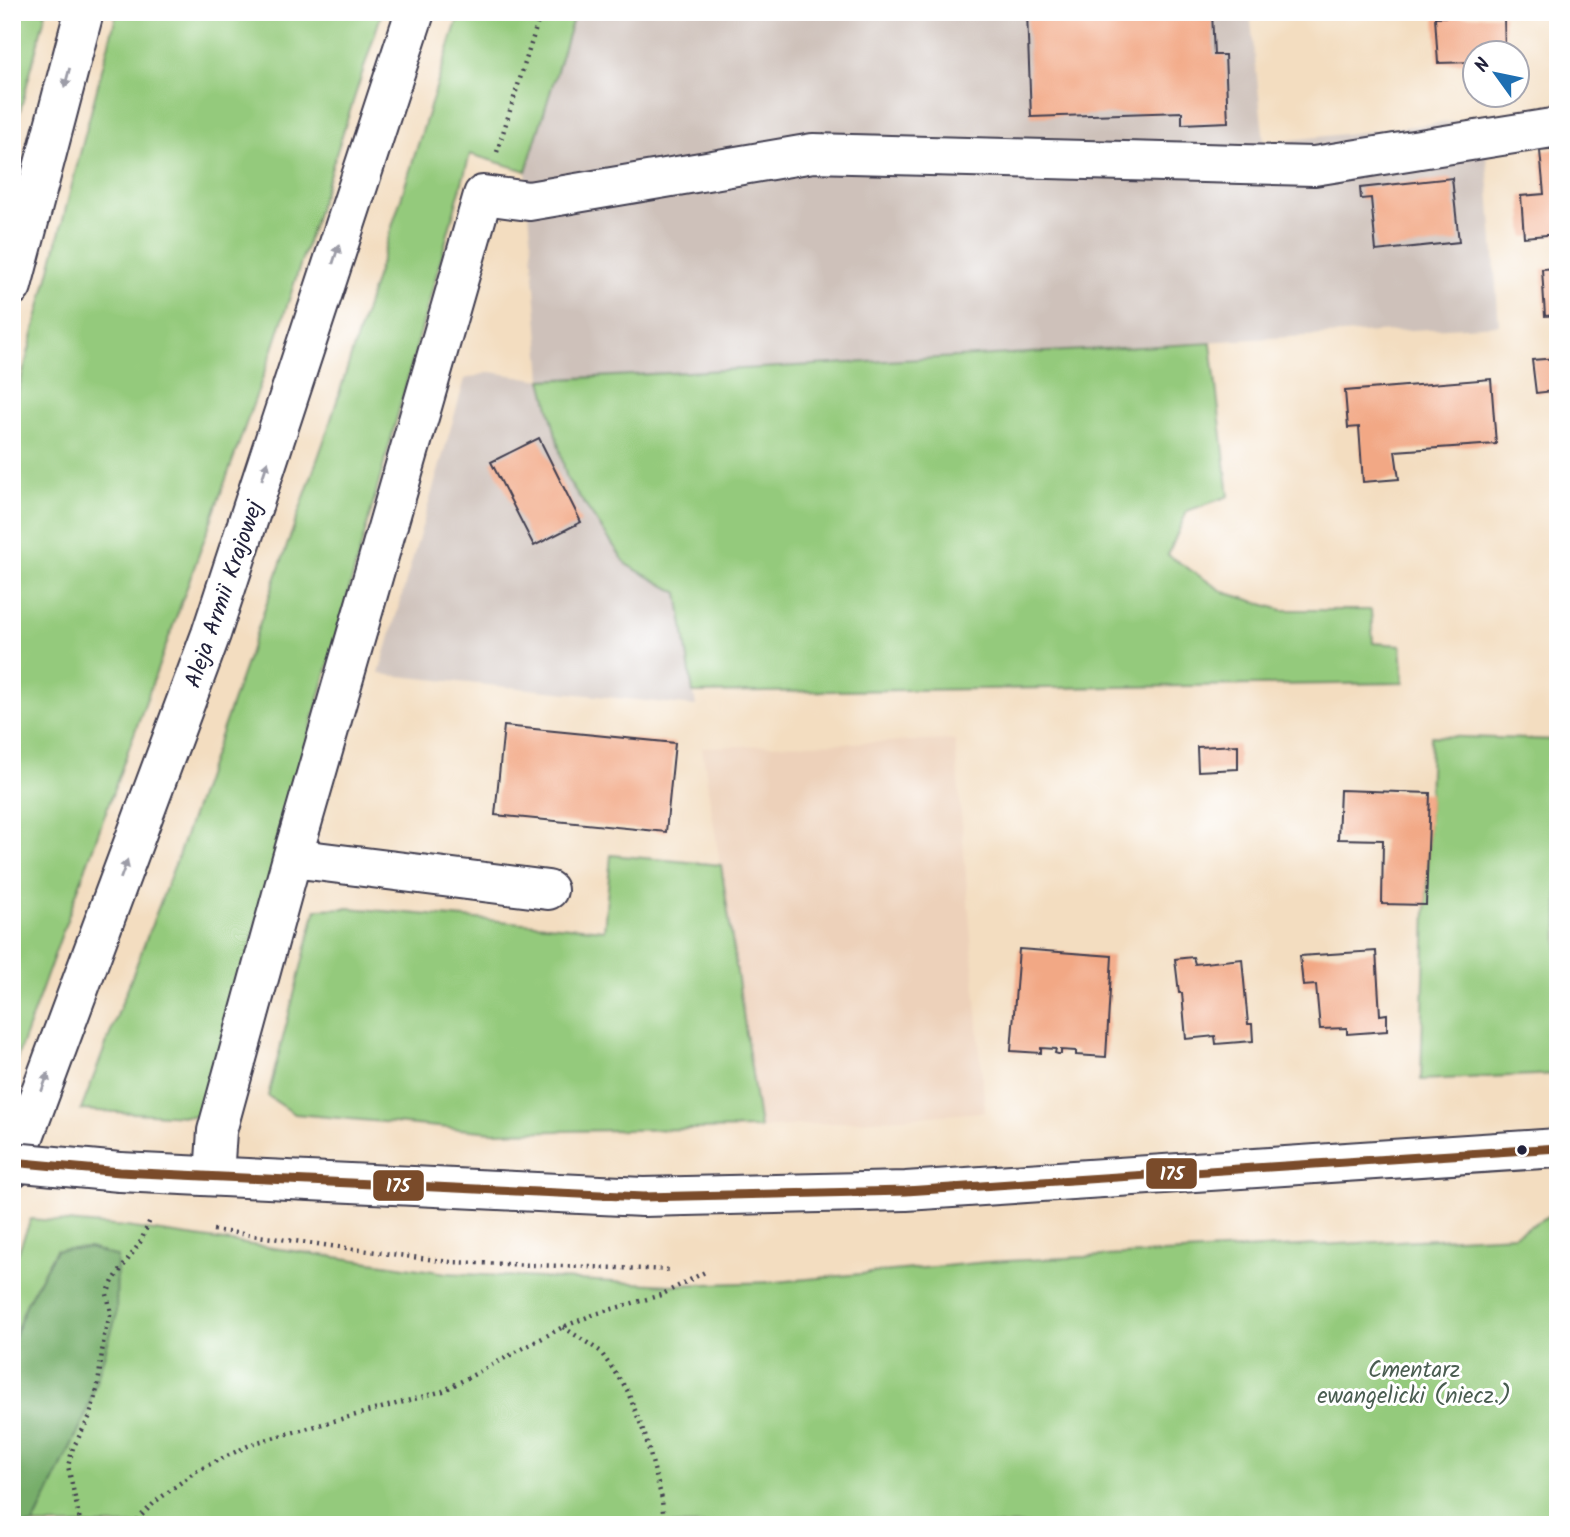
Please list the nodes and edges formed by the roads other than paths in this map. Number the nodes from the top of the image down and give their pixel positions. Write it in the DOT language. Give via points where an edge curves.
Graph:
graph roads {
  1 [pos="84,12"];
  2 [pos="415,12"];
  3 [pos="1558,127"];
  4 [pos="12,286"];
  5 [pos="292,858"];
  6 [pos="548,890"];
  7 [pos="1558,1148"];
  8 [pos="12,1162"];
  9 [pos="12,1169"];
  10 [pos="214,1176"];
  1 -- 4 [label="street, one-way"];
  9 -- 2 [label="street, Aleja Armii Krajowej, one-way" via="211,634"];
  3 -- 5 [label="street" via="1314,166 813,153 529,201 483,195"];
  5 -- 6 [label="street"];
  5 -- 10 [label="street" via="217,1131"];
  7 -- 10 [label="street" via="906,1191 643,1197"];
  8 -- 10 [label="street, bridge"];
}
